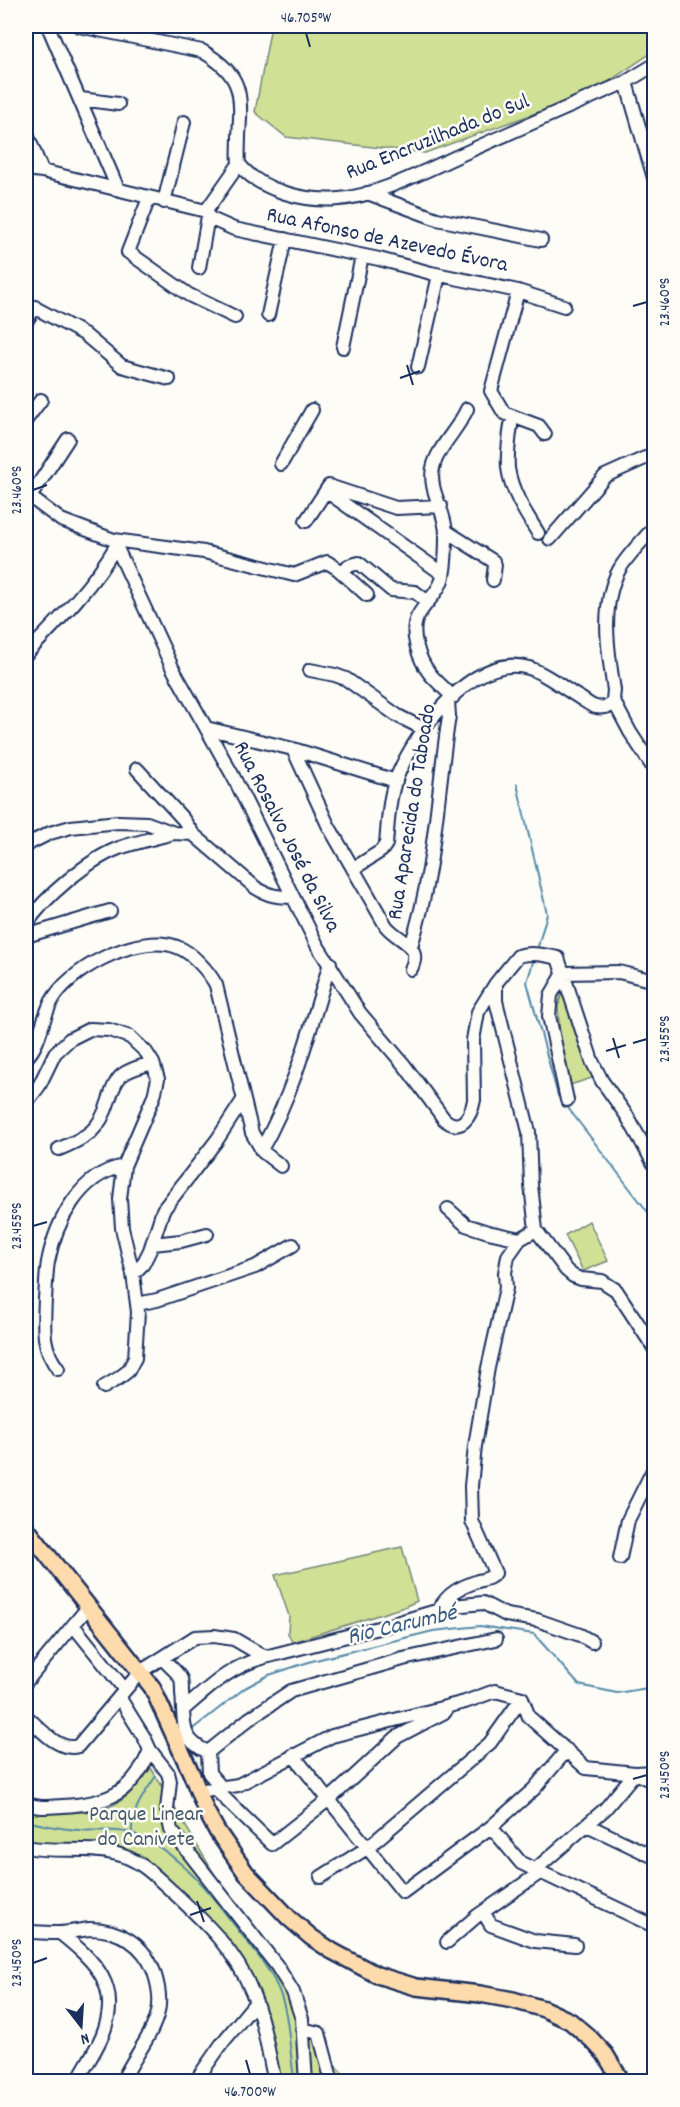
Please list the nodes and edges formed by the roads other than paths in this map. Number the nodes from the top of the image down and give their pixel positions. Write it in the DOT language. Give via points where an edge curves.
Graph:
graph roads {
  1 [pos="48,26"];
  2 [pos="79,26"];
  3 [pos="654,65"];
  4 [pos="626,81"];
  5 [pos="81,99"];
  6 [pos="118,104"];
  7 [pos="184,122"];
  8 [pos="26,132"];
  9 [pos="239,164"];
  10 [pos="26,169"];
  11 [pos="42,171"];
  12 [pos="654,178"];
  13 [pos="118,189"];
  14 [pos="367,193"];
  15 [pos="149,198"];
  16 [pos="164,202"];
  17 [pos="207,214"];
  18 [pos="285,239"];
  19 [pos="541,240"];
  20 [pos="362,256"];
  21 [pos="199,268"];
  22 [pos="439,275"];
  23 [pos="518,291"];
  24 [pos="30,305"];
  25 [pos="564,306"];
  26 [pos="268,315"];
  27 [pos="235,317"];
  28 [pos="26,322"];
  29 [pos="343,347"];
  30 [pos="418,367"];
  31 [pos="169,380"];
  32 [pos="41,400"];
  33 [pos="466,408"];
  34 [pos="312,410"];
  35 [pos="26,420"];
  36 [pos="511,425"];
  37 [pos="545,434"];
  38 [pos="68,439"];
  39 [pos="645,458"];
  40 [pos="281,464"];
  41 [pos="326,491"];
  42 [pos="28,495"];
  43 [pos="441,506"];
  44 [pos="306,521"];
  45 [pos="654,527"];
  46 [pos="446,531"];
  47 [pos="538,533"];
  48 [pos="550,539"];
  49 [pos="115,543"];
  50 [pos="343,573"];
  51 [pos="443,574"];
  52 [pos="493,580"];
  53 [pos="367,595"];
  54 [pos="428,602"];
  55 [pos="26,654"];
  56 [pos="310,670"];
  57 [pos="451,699"];
  58 [pos="614,700"];
  59 [pos="206,728"];
  60 [pos="424,729"];
  61 [pos="293,749"];
  62 [pos="137,769"];
  63 [pos="654,769"];
  64 [pos="396,781"];
  65 [pos="174,833"];
  66 [pos="193,834"];
  67 [pos="26,844"];
  68 [pos="353,869"];
  69 [pos="293,897"];
  70 [pos="110,911"];
  71 [pos="26,925"];
  72 [pos="26,936"];
  73 [pos="411,946"];
  74 [pos="330,963"];
  75 [pos="411,969"];
  76 [pos="564,973"];
  77 [pos="654,981"];
  78 [pos="496,984"];
  79 [pos="26,1058"];
  80 [pos="154,1066"];
  81 [pos="243,1100"];
  82 [pos="567,1100"];
  83 [pos="26,1103"];
  84 [pos="59,1149"];
  85 [pos="261,1150"];
  86 [pos="654,1164"];
  87 [pos="124,1166"];
  88 [pos="281,1166"];
  89 [pos="448,1209"];
  90 [pos="536,1230"];
  91 [pos="207,1234"];
  92 [pos="520,1239"];
  93 [pos="153,1244"];
  94 [pos="293,1245"];
  95 [pos="134,1274"];
  96 [pos="137,1304"];
  97 [pos="654,1348"];
  98 [pos="58,1369"];
  99 [pos="104,1387"];
  100 [pos="654,1468"];
  101 [pos="26,1528"];
  102 [pos="620,1558"];
  103 [pos="86,1604"];
  104 [pos="439,1610"];
  105 [pos="73,1625"];
  106 [pos="496,1639"];
  107 [pos="592,1642"];
  108 [pos="265,1657"];
  109 [pos="162,1658"];
  110 [pos="140,1672"];
  111 [pos="26,1682"];
  112 [pos="122,1694"];
  113 [pos="522,1698"];
  114 [pos="465,1702"];
  115 [pos="183,1710"];
  116 [pos="26,1716"];
  117 [pos="567,1750"];
  118 [pos="149,1751"];
  119 [pos="208,1752"];
  120 [pos="293,1755"];
  121 [pos="654,1772"];
  122 [pos="635,1773"];
  123 [pos="654,1782"];
  124 [pos="219,1788"];
  125 [pos="198,1791"];
  126 [pos="329,1800"];
  127 [pos="26,1803"];
  128 [pos="587,1825"];
  129 [pos="491,1827"];
  130 [pos="26,1847"];
  131 [pos="367,1848"];
  132 [pos="654,1857"];
  133 [pos="538,1870"];
  134 [pos="321,1877"];
  135 [pos="483,1912"];
  136 [pos="654,1926"];
  137 [pos="26,1932"];
  138 [pos="60,1933"];
  139 [pos="447,1942"];
  140 [pos="575,1945"];
  141 [pos="256,2002"];
  142 [pos="302,2029"];
  143 [pos="77,2082"];
  144 [pos="122,2082"];
  145 [pos="195,2082"];
  146 [pos="275,2082"];
  147 [pos="306,2082"];
  148 [pos="335,2082"];
  149 [pos="622,2082"];
  1 -- 5 [label="street"];
  2 -- 9 [label="street" via="202,51 219,61 233,76 239,96"];
  3 -- 4 [label="street, Rua Encruzilhada do Sul"];
  4 -- 12 [label="street"];
  4 -- 14 [label="street, Rua Encruzilhada do Sul"];
  5 -- 6 [label="street"];
  5 -- 13 [label="street"];
  7 -- 16 [label="street"];
  8 -- 11 [label="street"];
  9 -- 14 [label="street, Rua Encruzilhada do Sul" via="258,181 300,195 339,199"];
  9 -- 17 [label="street"];
  10 -- 11 [label="street, Rua Afonso de Azevedo Évora"];
  11 -- 13 [label="street, Rua Afonso de Azevedo Évora"];
  13 -- 15 [label="street, Rua Afonso de Azevedo Évora"];
  14 -- 19 [label="street" via="437,219"];
  15 -- 16 [label="street, Rua Afonso de Azevedo Évora"];
  15 -- 27 [label="street" via="128,252 189,295"];
  16 -- 17 [label="street, Rua Afonso de Azevedo Évora"];
  17 -- 18 [label="street, Rua Afonso de Azevedo Évora" via="227,227"];
  17 -- 21 [label="street"];
  18 -- 20 [label="street, Rua Afonso de Azevedo Évora"];
  18 -- 26 [label="street"];
  20 -- 22 [label="street, Rua Afonso de Azevedo Évora"];
  20 -- 29 [label="street"];
  22 -- 23 [label="street, Rua Afonso de Azevedo Évora"];
  22 -- 30 [label="street"];
  23 -- 25 [label="street, Rua Afonso de Azevedo Évora"];
  23 -- 37 [label="street" via="491,391 504,413 539,426"];
  24 -- 28 [label="street"];
  24 -- 31 [label="street" via="84,334 122,366"];
  32 -- 35 [label="street"];
  33 -- 43 [label="street" via="434,466 434,494"];
  34 -- 40 [label="street"];
  36 -- 47 [label="street" via="510,476"];
  38 -- 42 [label="street"];
  39 -- 48 [label="street" via="605,476"];
  41 -- 43 [label="street" via="333,486 396,508"];
  41 -- 44 [label="street"];
  41 -- 51 [label="street"];
  42 -- 49 [label="street" via="61,520"];
  43 -- 46 [label="street"];
  45 -- 58 [label="street" via="620,568 611,588 608,620"];
  46 -- 51 [label="street"];
  46 -- 52 [label="street" via="493,561"];
  49 -- 50 [label="street" via="204,552 294,575 326,562"];
  49 -- 55 [label="street" via="93,579"];
  49 -- 59 [label="street, Rua Rosalvo José da Silva" via="173,669"];
  50 -- 53 [label="street"];
  50 -- 54 [label="street" via="348,566 359,563 391,590 414,592"];
  51 -- 54 [label="street"];
  54 -- 57 [label="street" via="417,616 418,650 431,676"];
  56 -- 60 [label="street" via="346,679"];
  57 -- 58 [label="street, Rua Aparecida do Taboado" via="484,674 516,666 540,672 596,707 610,706"];
  57 -- 60 [label="street"];
  57 -- 73 [label="street, Rua Aparecida do Taboado" via="433,843"];
  58 -- 63 [label="street"];
  59 -- 61 [label="street"];
  59 -- 69 [label="street, Rua Rosalvo José da Silva"];
  60 -- 64 [label="street"];
  61 -- 64 [label="street"];
  61 -- 68 [label="street"];
  62 -- 66 [label="street"];
  64 -- 68 [label="street" via="386,844"];
  65 -- 66 [label="street"];
  65 -- 67 [label="street" via="147,823 104,823 58,830"];
  65 -- 71 [label="street" via="108,853 58,890"];
  66 -- 69 [label="street" via="267,895"];
  68 -- 73 [label="street" via="386,926"];
  69 -- 74 [label="street, Rua Rosalvo José da Silva"];
  70 -- 72 [label="street"];
  73 -- 75 [label="street, Rua Aparecida do Taboado" via="415,957"];
  74 -- 78 [label="street, Rua Rosalvo José da Silva" via="368,1024 444,1119 453,1124 464,1122 472,1111 474,1026 484,999"];
  74 -- 85 [label="street" via="285,1101"];
  76 -- 77 [label="street" via="619,972"];
  76 -- 78 [label="street" via="558,958 518,956"];
  76 -- 82 [label="street" via="551,995 549,1016"];
  76 -- 86 [label="street" via="592,1061"];
  78 -- 90 [label="street" via="496,1001 530,1141"];
  79 -- 81 [label="street" via="38,1040 54,996 76,975 112,953 168,944 187,952 213,979"];
  80 -- 83 [label="street" via="130,1037 90,1029 70,1039 55,1053"];
  80 -- 84 [label="street" via="121,1076 99,1125 88,1136"];
  80 -- 87 [label="street" via="156,1090"];
  81 -- 85 [label="street"];
  81 -- 93 [label="street" via="218,1140 167,1202"];
  85 -- 88 [label="street"];
  87 -- 95 [label="street" via="120,1207"];
  87 -- 98 [label="street" via="105,1172 82,1189 56,1236 47,1275 45,1337 47,1353"];
  89 -- 92 [label="street" via="466,1225"];
  90 -- 92 [label="street"];
  90 -- 97 [label="street" via="573,1276 602,1281 616,1290"];
  91 -- 93 [label="street"];
  92 -- 104 [label="street" via="508,1256 507,1288 479,1418 471,1486 472,1521 495,1573 489,1579 456,1590"];
  93 -- 95 [label="street"];
  94 -- 96 [label="street" via="255,1267"];
  95 -- 96 [label="street"];
  96 -- 99 [label="street" via="135,1358 128,1371"];
  100 -- 102 [label="street" via="628,1520"];
  101 -- 103 [label="main road"];
  103 -- 105 [label="street"];
  103 -- 110 [label="main road"];
  104 -- 107 [label="street" via="483,1603"];
  104 -- 108 [label="street"];
  105 -- 111 [label="street"];
  105 -- 112 [label="street"];
  106 -- 119 [label="street" via="403,1659 291,1691"];
  108 -- 109 [label="street" via="234,1639 214,1636 195,1637"];
  108 -- 115 [label="street" via="244,1663 223,1676"];
  109 -- 110 [label="street"];
  109 -- 115 [label="street" via="181,1679"];
  110 -- 112 [label="street"];
  110 -- 125 [label="main road" via="152,1687"];
  112 -- 116 [label="street" via="83,1742 72,1748 59,1744"];
  112 -- 118 [label="street"];
  113 -- 114 [label="street" via="495,1691"];
  113 -- 117 [label="street" via="530,1717"];
  113 -- 131 [label="street" via="490,1743"];
  114 -- 120 [label="street" via="332,1736"];
  114 -- 126 [label="street" via="397,1737"];
  115 -- 119 [label="street" via="182,1719 193,1745"];
  117 -- 122 [label="street" via="586,1768"];
  117 -- 129 [label="street" via="534,1790"];
  118 -- 127 [label="street" via="132,1780 106,1800 46,1807"];
  118 -- 142 [label="street" via="168,1773 171,1830 277,1966 293,1992"];
  119 -- 124 [label="street" via="209,1773"];
  120 -- 124 [label="street" via="238,1785"];
  120 -- 126 [label="street"];
  121 -- 122 [label="street"];
  122 -- 123 [label="street"];
  122 -- 128 [label="street"];
  124 -- 125 [label="street"];
  124 -- 126 [label="street" via="272,1844"];
  125 -- 149 [label="main road" via="217,1831 246,1873 311,1937 353,1963 395,1981 480,1994 544,2009 570,2021 605,2054"];
  126 -- 131 [label="street"];
  128 -- 132 [label="street"];
  128 -- 133 [label="street"];
  129 -- 131 [label="street" via="403,1892"];
  129 -- 133 [label="street" via="521,1863"];
  130 -- 141 [label="street" via="96,1850 125,1856 145,1867 211,1928 237,1964"];
  131 -- 134 [label="street"];
  133 -- 135 [label="street"];
  133 -- 136 [label="street"];
  135 -- 139 [label="street"];
  135 -- 140 [label="street" via="491,1925 535,1941"];
  137 -- 138 [label="street"];
  138 -- 143 [label="street" via="99,1970 107,1990 106,2027"];
  138 -- 144 [label="street" via="91,1929 120,1935 140,1948 153,1969 159,1992 158,2013"];
  141 -- 145 [label="street"];
  141 -- 146 [label="street"];
  142 -- 147 [label="street"];
  142 -- 148 [label="street" via="319,2033"];
}
